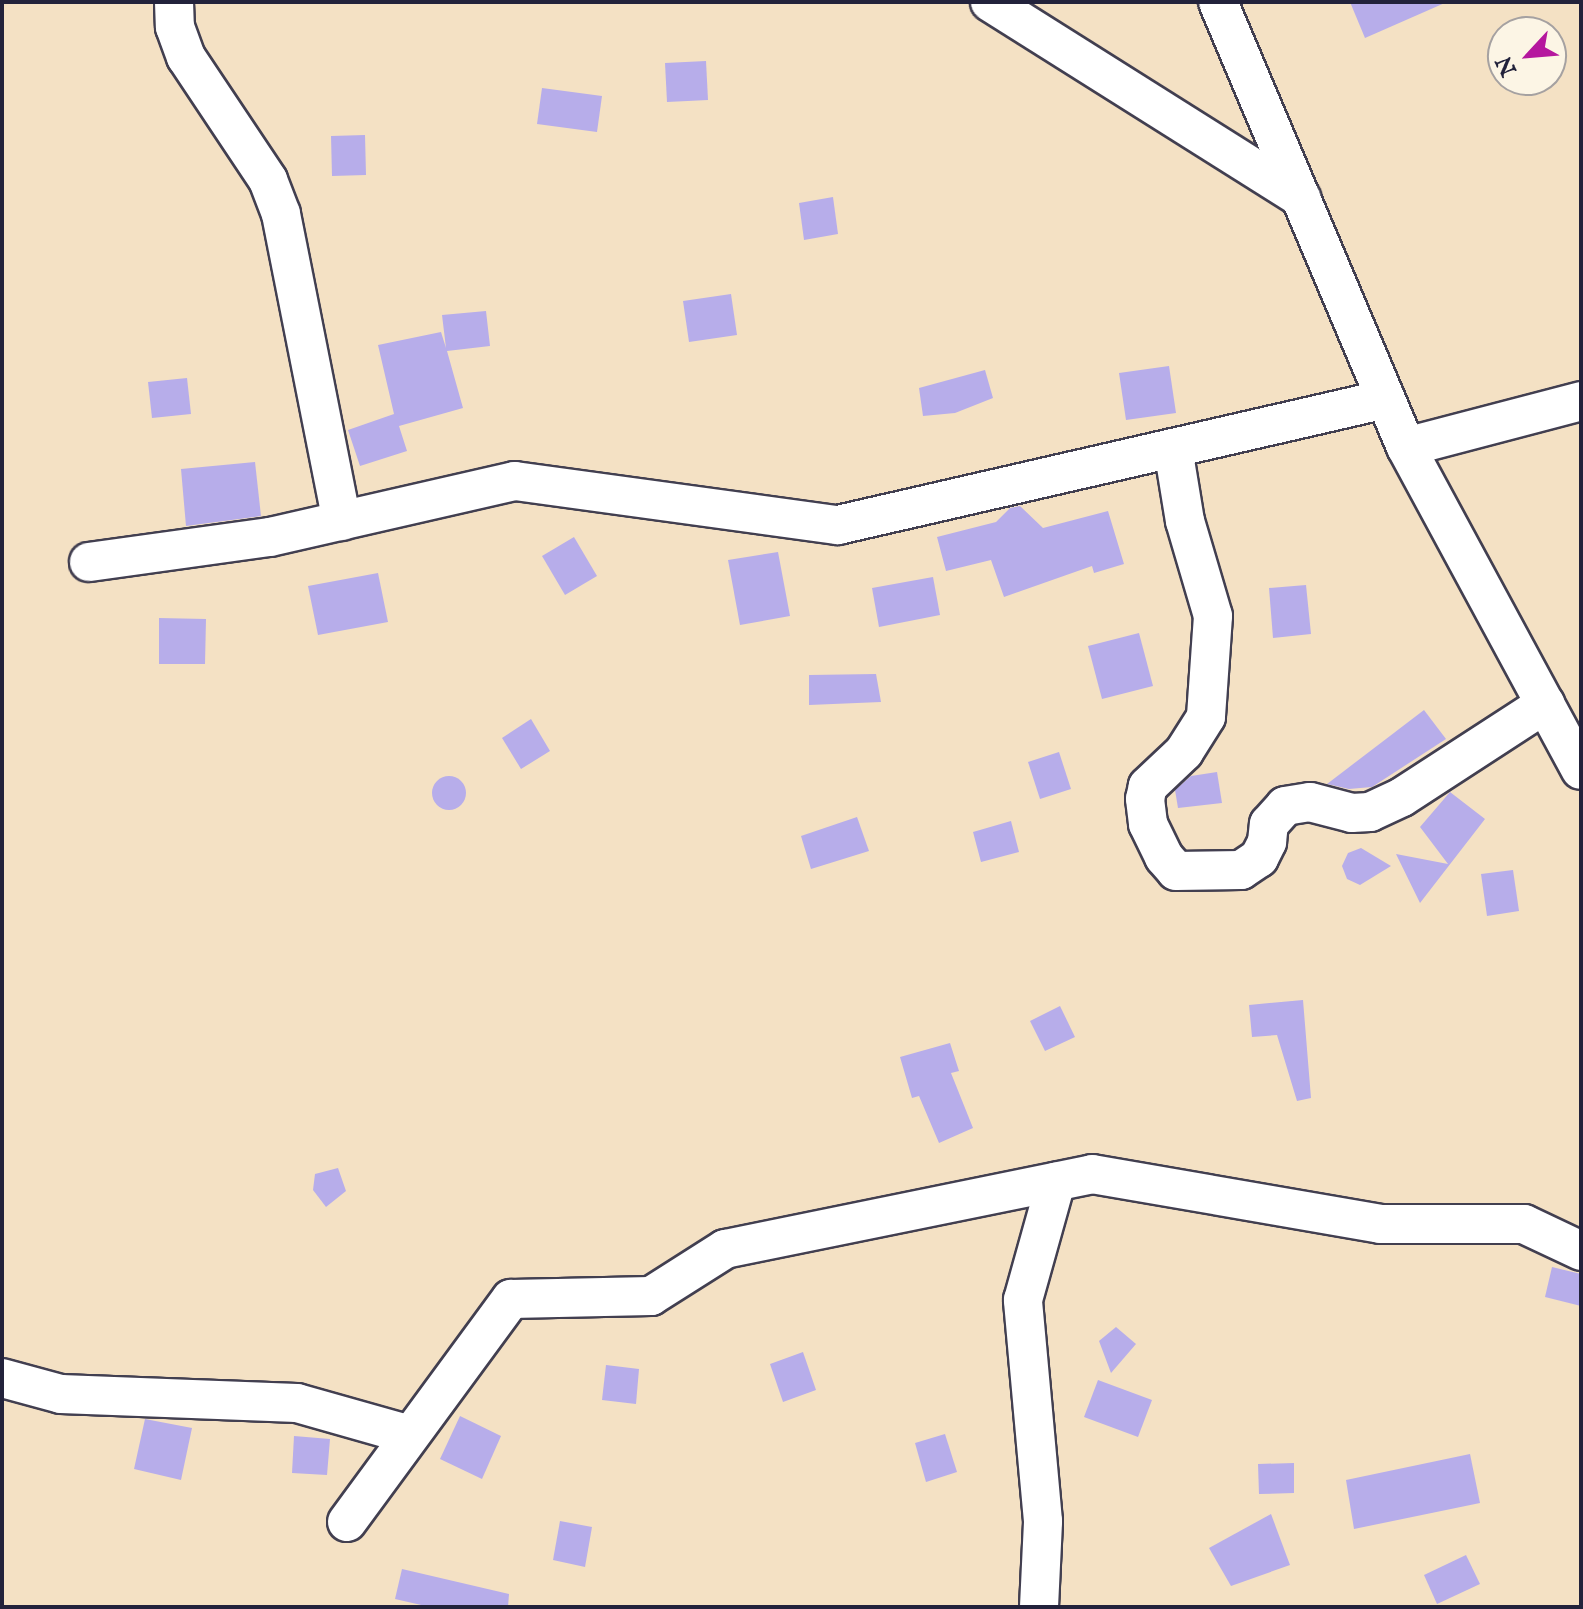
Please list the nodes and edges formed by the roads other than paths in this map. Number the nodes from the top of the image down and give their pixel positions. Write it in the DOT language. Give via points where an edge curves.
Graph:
graph roads {
  1 [pos="174,2"];
  2 [pos="990,2"];
  3 [pos="1218,2"];
  4 [pos="1301,198"];
  5 [pos="1386,399"];
  6 [pos="1581,401"];
  7 [pos="1406,447"];
  8 [pos="1173,448"];
  9 [pos="342,521"];
  10 [pos="89,562"];
  11 [pos="1545,704"];
  12 [pos="1581,770"];
  13 [pos="1056,1182"];
  14 [pos="1581,1251"];
  15 [pos="2,1378"];
  16 [pos="410,1435"];
  17 [pos="347,1522"];
  18 [pos="1039,1607"];
  1 -- 9 [label="street" via="175,27 186,57 268,180 281,214"];
  2 -- 4 [label="street"];
  3 -- 4 [label="street"];
  4 -- 5 [label="street"];
  5 -- 7 [label="street"];
  5 -- 8 [label="street"];
  6 -- 7 [label="street"];
  7 -- 11 [label="street"];
  8 -- 9 [label="street" via="838,525 515,481"];
  8 -- 11 [label="street" via="1185,521 1213,616 1206,717 1184,752 1148,786 1145,799 1148,824 1176,871 1241,870 1259,858 1269,824 1285,806 1310,802 1370,812 1402,797"];
  9 -- 10 [label="street" via="270,537"];
  11 -- 12 [label="street"];
  13 -- 14 [label="street" via="1092,1174 1380,1224 1524,1224"];
  13 -- 16 [label="street" via="725,1249 651,1296 511,1299"];
  13 -- 18 [label="street" via="1023,1300 1043,1521"];
  15 -- 16 [label="street" via="61,1394 297,1403"];
  16 -- 17 [label="street"];
}
